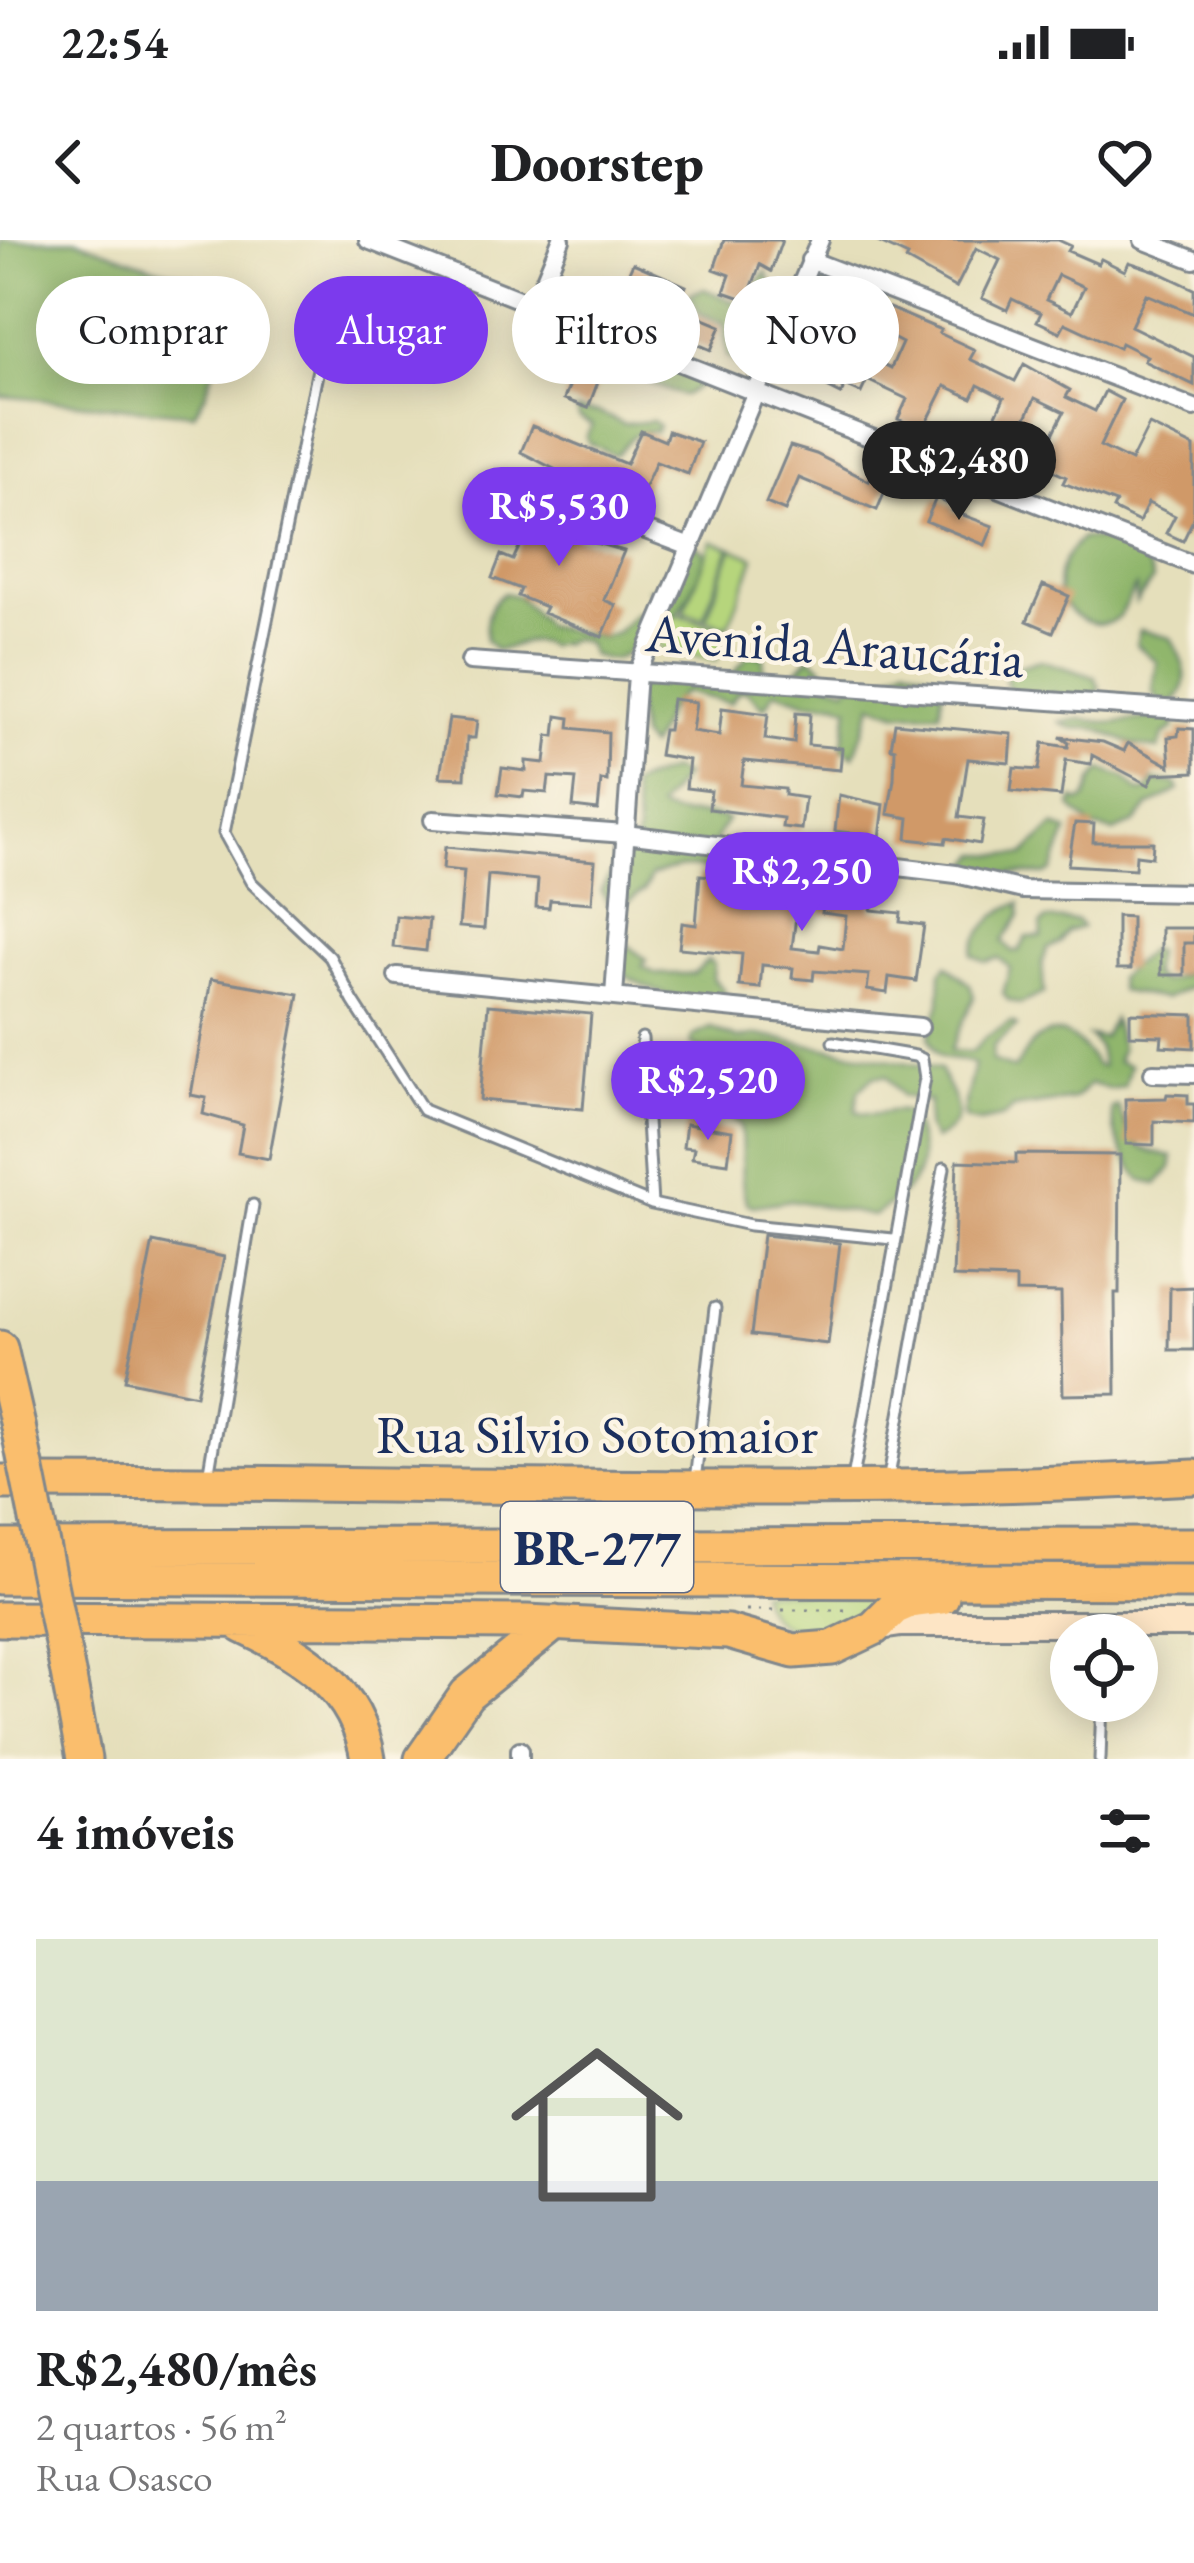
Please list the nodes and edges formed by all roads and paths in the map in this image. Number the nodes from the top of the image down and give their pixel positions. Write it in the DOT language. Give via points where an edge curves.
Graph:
graph roads {
  1 [pos="368,240"];
  2 [pos="561,240"];
  3 [pos="820,240"];
  4 [pos="1142,240"];
  5 [pos="810,260"];
  6 [pos="1194,260"];
  7 [pos="546,276"];
  8 [pos="512,295"];
  9 [pos="700,370"];
  10 [pos="315,384"];
  11 [pos="754,391"];
  12 [pos="1194,408"];
  13 [pos="526,484"];
  14 [pos="690,547"];
  15 [pos="1194,565"];
  16 [pos="470,661"];
  17 [pos="637,674"];
  18 [pos="1194,712"];
  19 [pos="433,820"];
  20 [pos="625,834"];
  21 [pos="1194,893"];
  22 [pos="397,976"];
  23 [pos="614,996"];
  24 [pos="920,1027"];
  25 [pos="642,1039"];
  26 [pos="833,1042"];
  27 [pos="1153,1073"];
  28 [pos="1194,1074"];
  29 [pos="944,1168"];
  30 [pos="253,1204"];
  31 [pos="652,1204"];
  32 [pos="893,1239"];
  33 [pos="715,1308"];
  34 [pos="0,1348"];
  35 [pos="1194,1478"];
  36 [pos="0,1482"];
  37 [pos="208,1482"];
  38 [pos="851,1486"];
  39 [pos="888,1486"];
  40 [pos="694,1490"];
  41 [pos="1194,1545"];
  42 [pos="0,1547"];
  43 [pos="1007,1548"];
  44 [pos="0,1577"];
  45 [pos="736,1580"];
  46 [pos="1153,1582"];
  47 [pos="1194,1582"];
  48 [pos="0,1619"];
  49 [pos="230,1620"];
  50 [pos="555,1623"];
  51 [pos="1194,1624"];
  52 [pos="1158,1626"];
  53 [pos="874,1628"];
  54 [pos="1050,1628"];
  55 [pos="747,1635"];
  56 [pos="1101,1722"];
  57 [pos="84,1759"];
  58 [pos="368,1759"];
  59 [pos="422,1759"];
  60 [pos="1100,1759"];
  1 -- 8 [label="street"];
  2 -- 7 [label="street"];
  3 -- 5 [label="street"];
  4 -- 6 [label="street"];
  5 -- 11 [label="street"];
  5 -- 12 [label="street"];
  9 -- 11 [label="street"];
  10 -- 31 [label="lane" via="224,832 250,882 330,957 422,1110"];
  11 -- 14 [label="street"];
  11 -- 15 [label="street"];
  13 -- 14 [label="street"];
  14 -- 17 [label="street"];
  16 -- 17 [label="street, Avenida Araucária"];
  17 -- 18 [label="street, Avenida Araucária"];
  17 -- 20 [label="street"];
  19 -- 20 [label="street"];
  20 -- 21 [label="street" via="956,874 1023,890"];
  20 -- 23 [label="street"];
  22 -- 23 [label="street"];
  23 -- 24 [label="street"];
  25 -- 31 [label="lane"];
  26 -- 32 [label="lane" via="922,1059 926,1078"];
  27 -- 28 [label="street"];
  29 -- 39 [label="lane"];
  30 -- 37 [label="lane"];
  31 -- 32 [label="lane" via="751,1225"];
  32 -- 38 [label="lane"];
  33 -- 40 [label="lane"];
  34 -- 57 [label="highway, bridge"];
  35 -- 39 [label="highway, Rua Silvio Sotomaior"];
  36 -- 37 [label="highway, Rua Silvio Sotomaior"];
  37 -- 40 [label="highway, Rua Silvio Sotomaior"];
  38 -- 39 [label="highway, Rua Silvio Sotomaior"];
  38 -- 40 [label="highway, Rua Silvio Sotomaior"];
  41 -- 43 [label="highway, BR-277"];
  42 -- 43 [label="highway, BR-277"];
  43 -- 45 [label="highway" via="762,1559"];
  44 -- 45 [label="highway, BR-277"];
  45 -- 46 [label="highway, BR-277"];
  45 -- 55 [label="highway"];
  46 -- 47 [label="highway, BR-277"];
  46 -- 53 [label="highway" via="1056,1596 910,1601"];
  48 -- 49 [label="highway"];
  49 -- 50 [label="highway"];
  49 -- 58 [label="highway" via="274,1640 334,1684 354,1713"];
  50 -- 55 [label="highway"];
  50 -- 59 [label="highway" via="467,1694"];
  51 -- 52 [label="street"];
  53 -- 54 [label="street"];
  53 -- 55 [label="highway" via="832,1648 794,1651"];
  56 -- 60 [label="lane"];
}
